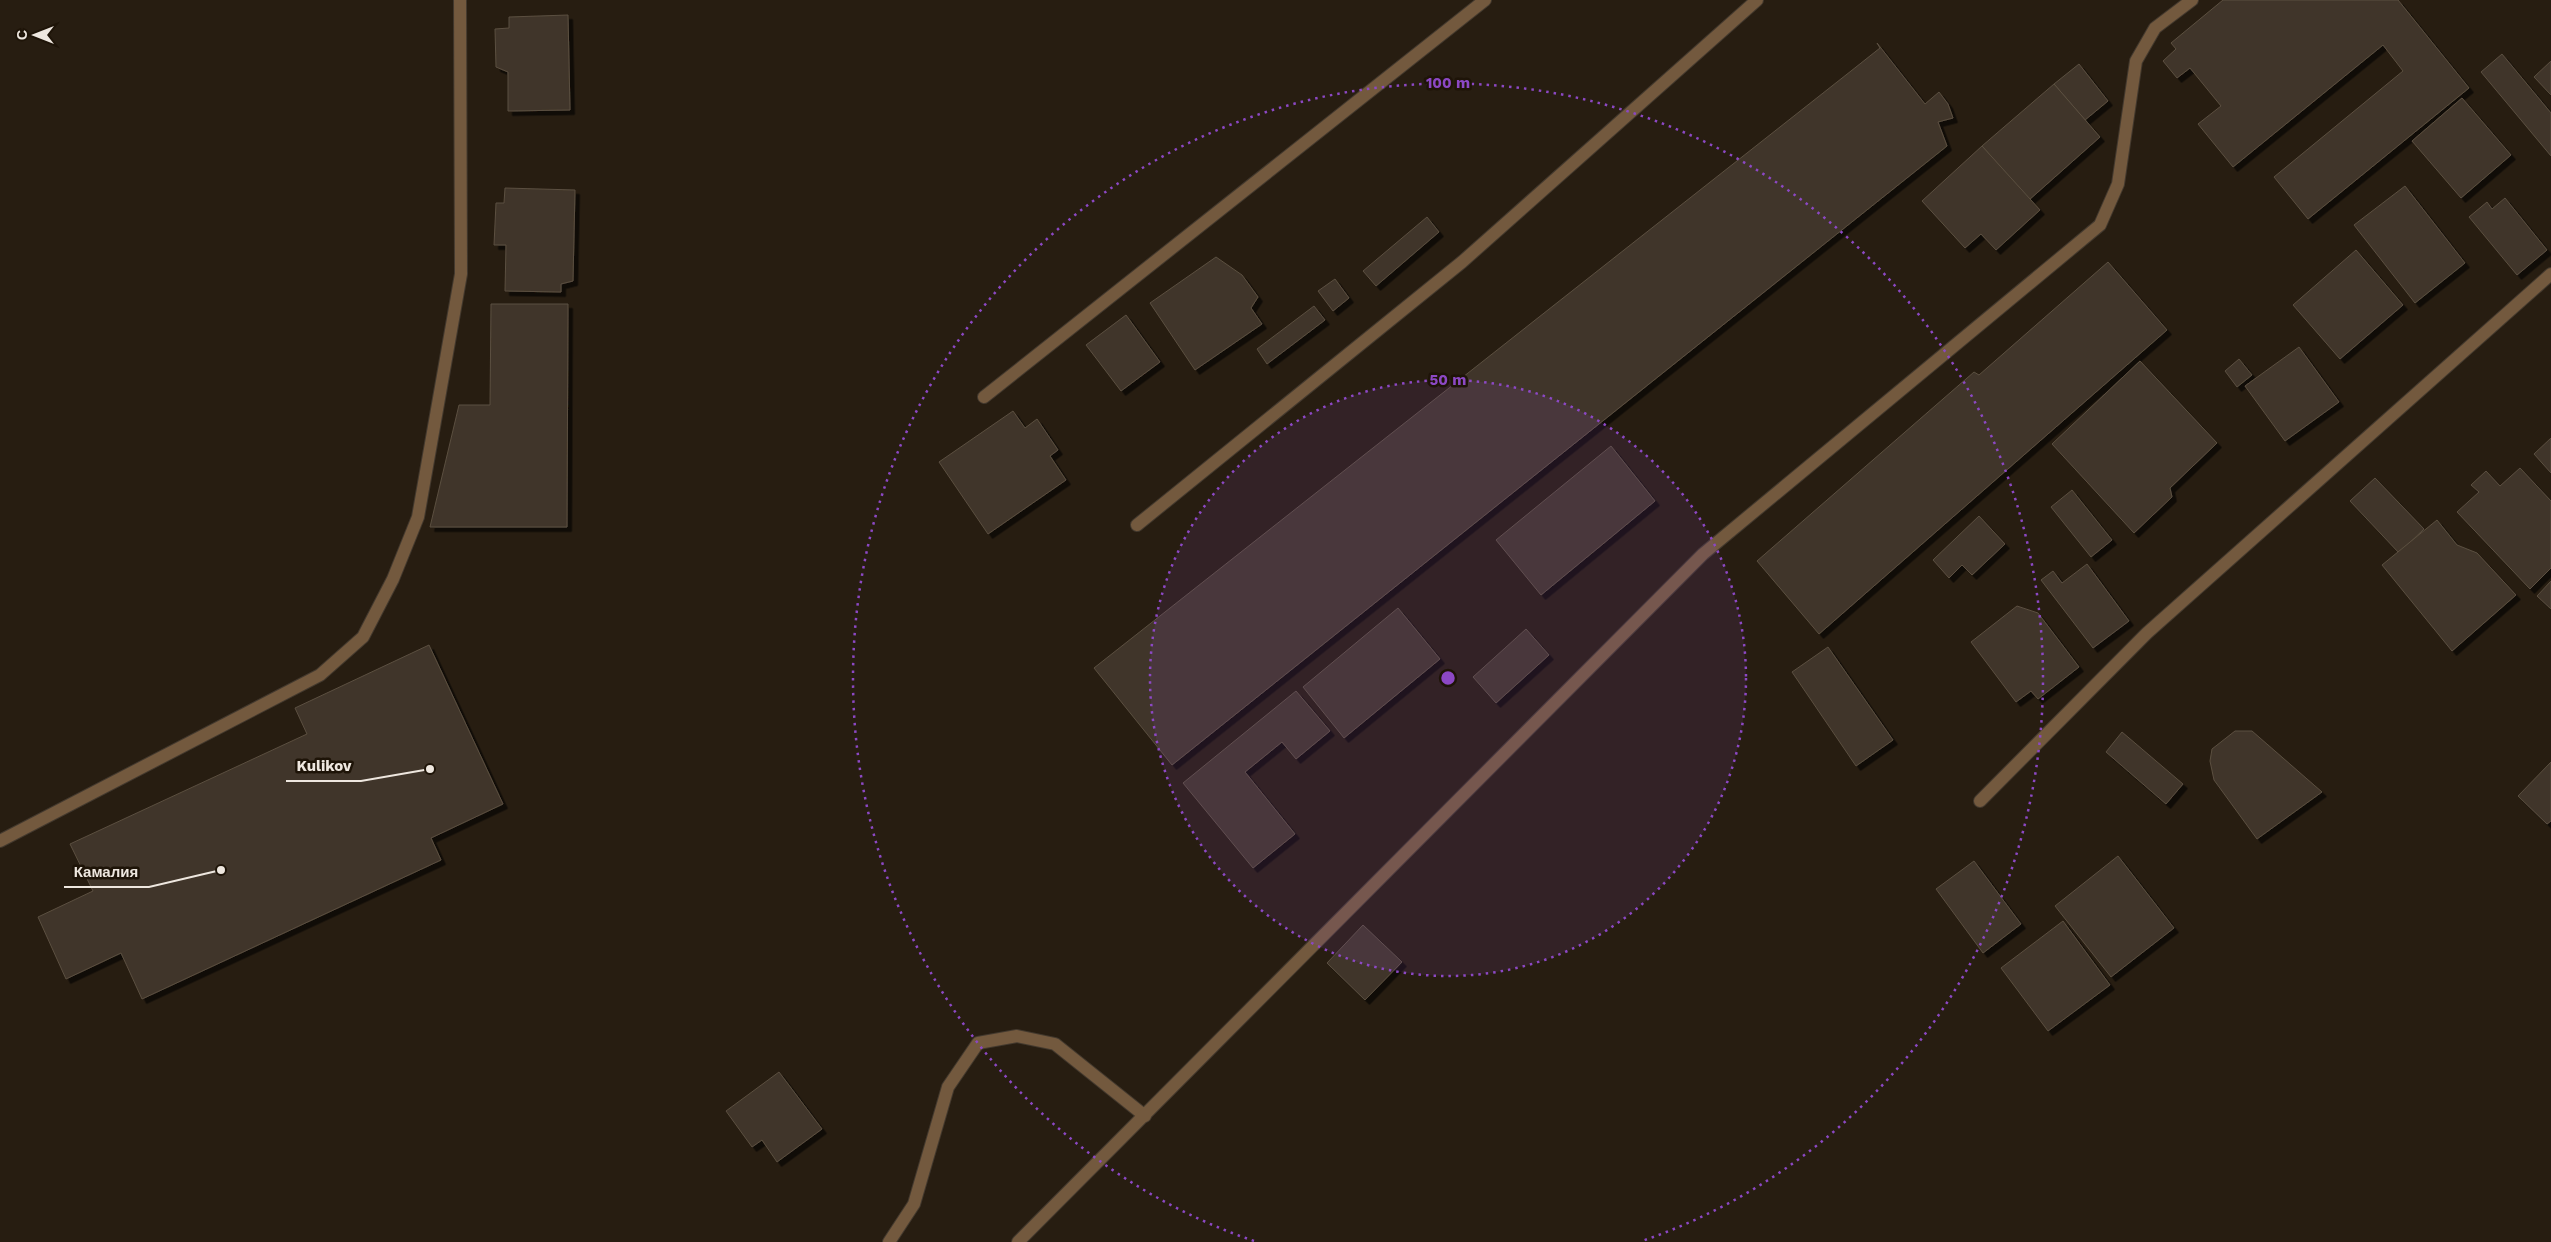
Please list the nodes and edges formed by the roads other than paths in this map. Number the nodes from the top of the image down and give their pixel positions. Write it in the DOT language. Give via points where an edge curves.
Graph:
graph roads {
  1 [pos="460,0"];
  2 [pos="1485,0"];
  3 [pos="1757,0"];
  4 [pos="2192,0"];
  5 [pos="2551,274"];
  6 [pos="984,397"];
  7 [pos="1137,525"];
  8 [pos="1980,801"];
  9 [pos="0,841"];
  10 [pos="1145,1116"];
  11 [pos="889,1242"];
  12 [pos="1018,1242"];
  1 -- 9 [label="street" via="461,274 418,517 393,579 363,637 320,675"];
  2 -- 6 [label="street"];
  3 -- 7 [label="street" via="1462,262"];
  4 -- 10 [label="street" via="2155,28 2136,61 2118,184 2100,225 1703,554"];
  5 -- 8 [label="street" via="2147,633"];
  10 -- 11 [label="street" via="1055,1044 1017,1036 978,1043 948,1086 914,1204"];
  10 -- 12 [label="street"];
}
